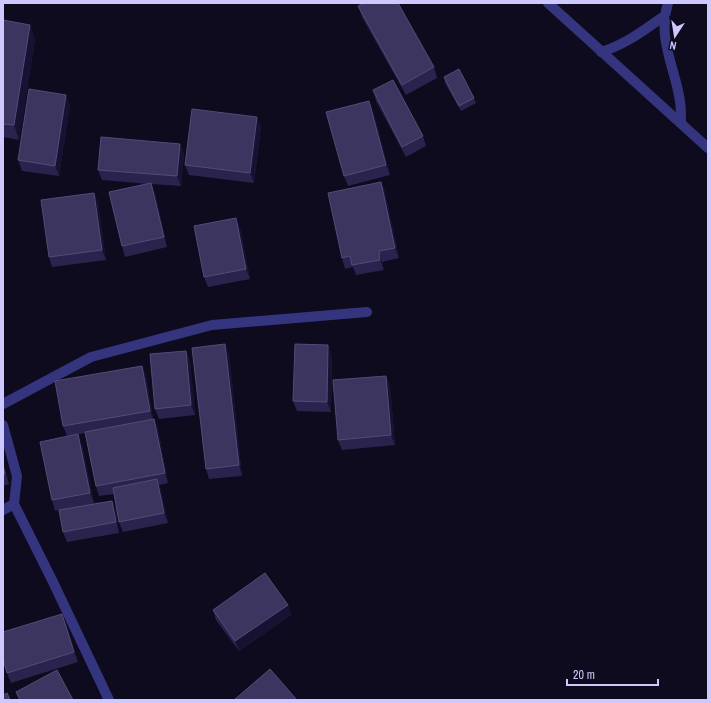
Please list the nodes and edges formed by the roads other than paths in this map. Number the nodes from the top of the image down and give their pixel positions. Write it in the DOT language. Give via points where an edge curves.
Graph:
graph roads {
  1 [pos="548,3"];
  2 [pos="668,3"];
  3 [pos="664,16"];
  4 [pos="601,52"];
  5 [pos="681,123"];
  6 [pos="708,148"];
  7 [pos="368,312"];
  8 [pos="3,404"];
  9 [pos="3,425"];
  10 [pos="14,504"];
  11 [pos="3,510"];
  12 [pos="109,700"];
  1 -- 4 [label="street"];
  2 -- 3 [label="street"];
  3 -- 4 [label="street" via="634,38"];
  3 -- 5 [label="street" via="666,45 680,101"];
  4 -- 5 [label="street"];
  5 -- 6 [label="street"];
  7 -- 8 [label="street" via="212,325 91,357"];
  9 -- 10 [label="street" via="18,476"];
  10 -- 11 [label="street"];
  10 -- 12 [label="street"];
}
